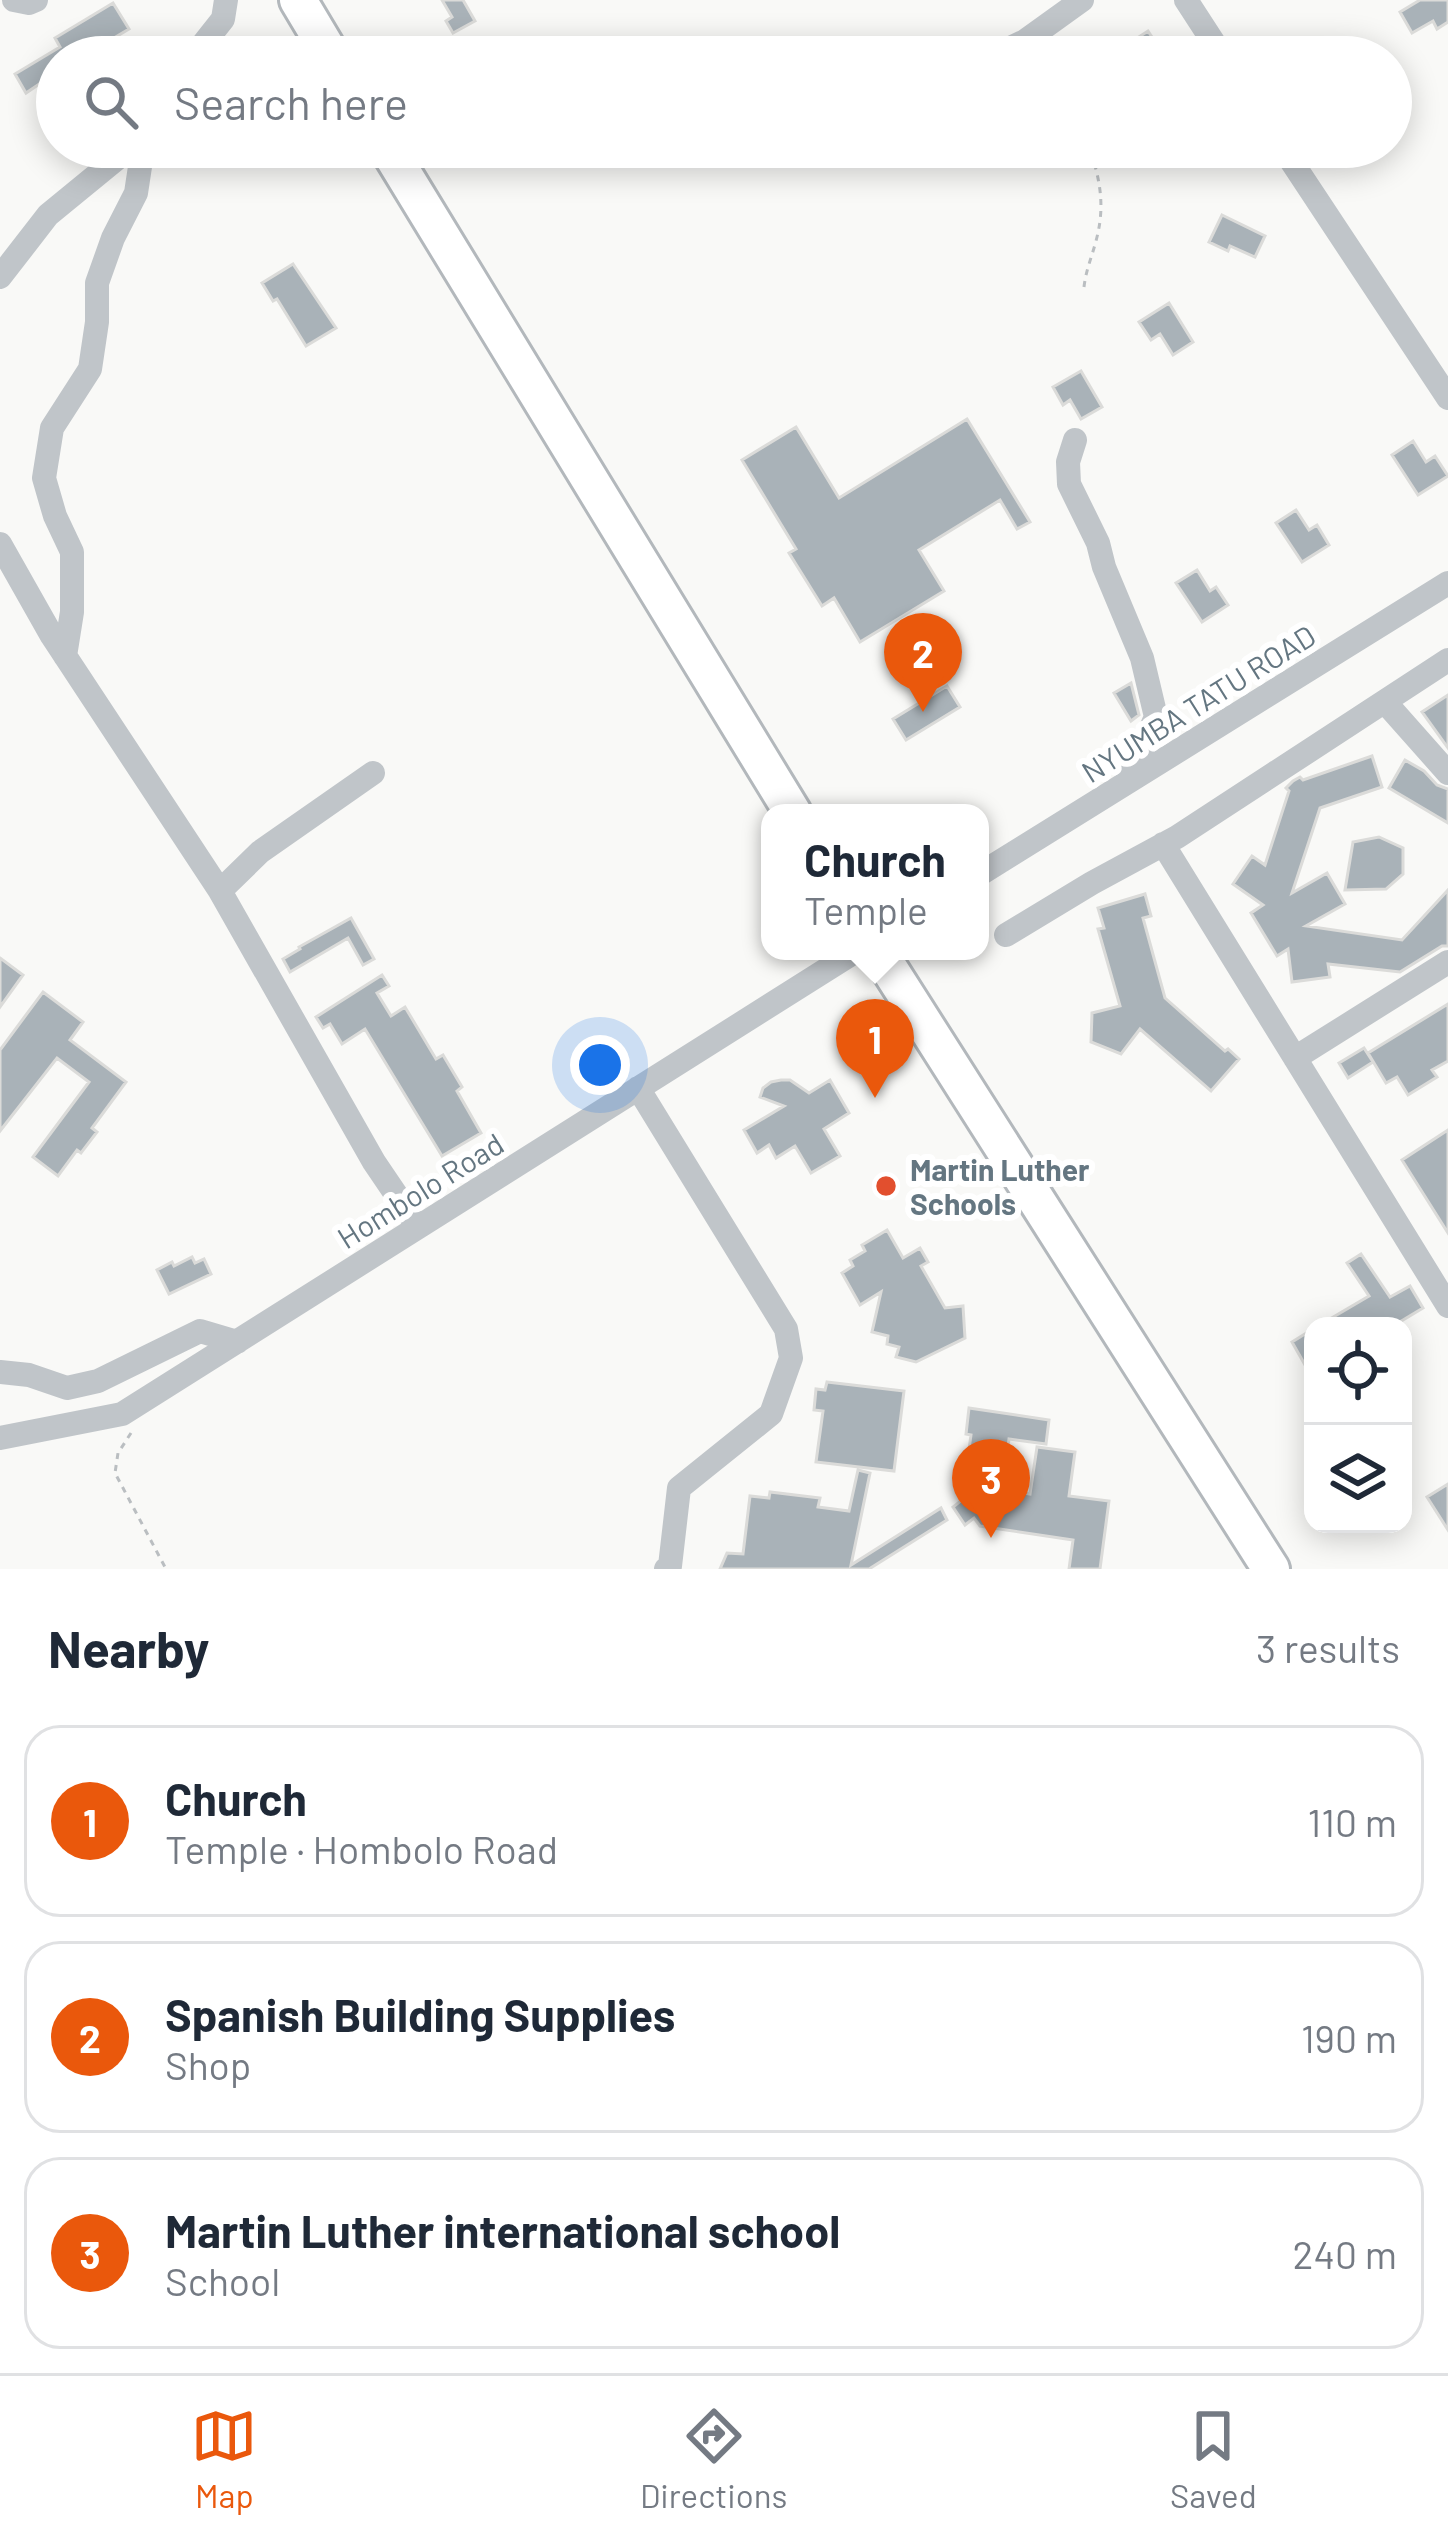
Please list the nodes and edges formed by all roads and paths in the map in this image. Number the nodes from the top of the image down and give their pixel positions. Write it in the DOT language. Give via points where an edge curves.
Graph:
graph roads {
  1 [pos="14,0"];
  2 [pos="36,0"];
  3 [pos="226,0"];
  4 [pos="298,0"];
  5 [pos="1082,0"];
  6 [pos="1186,0"];
  7 [pos="210,36"];
  8 [pos="319,36"];
  9 [pos="1031,36"];
  10 [pos="1209,36"];
  11 [pos="105,168"];
  12 [pos="140,168"];
  13 [pos="400,168"];
  14 [pos="1096,168"];
  15 [pos="1296,168"];
  16 [pos="0,278"];
  17 [pos="1084,286"];
  18 [pos="1448,398"];
  19 [pos="1075,440"];
  20 [pos="0,544"];
  21 [pos="1448,583"];
  22 [pos="64,656"];
  23 [pos="1448,660"];
  24 [pos="1385,701"];
  25 [pos="1448,772"];
  26 [pos="373,773"];
  27 [pos="1127,782"];
  28 [pos="788,804"];
  29 [pos="1163,844"];
  30 [pos="989,868"];
  31 [pos="220,891"];
  32 [pos="1006,935"];
  33 [pos="842,960"];
  34 [pos="884,960"];
  35 [pos="1448,962"];
  36 [pos="1295,1058"];
  37 [pos="638,1088"];
  38 [pos="418,1227"];
  39 [pos="1448,1306"];
  40 [pos="237,1342"];
  41 [pos="0,1372"];
  42 [pos="134,1429"];
  43 [pos="0,1438"];
  44 [pos="166,1569"];
  45 [pos="666,1569"];
  46 [pos="1270,1569"];
  1 -- 2 [label="street"];
  3 -- 7 [label="street"];
  4 -- 8 [label="highway"];
  5 -- 9 [label="street"];
  6 -- 10 [label="street"];
  11 -- 16 [label="street" via="48,215"];
  12 -- 22 [label="street" via="97,283 90,369 52,428 44,478 72,552"];
  13 -- 28 [label="highway"];
  14 -- 17 [label="path" via="1102,200"];
  15 -- 18 [label="street"];
  19 -- 27 [label="street" via="1069,484 1142,658 1156,717"];
  20 -- 22 [label="street"];
  21 -- 27 [label="street, NYUMBA TATU ROAD"];
  22 -- 31 [label="street"];
  23 -- 24 [label="street"];
  24 -- 25 [label="street"];
  24 -- 29 [label="street"];
  26 -- 31 [label="street" via="260,852"];
  27 -- 30 [label="street, NYUMBA TATU ROAD"];
  29 -- 32 [label="street"];
  29 -- 36 [label="street"];
  31 -- 38 [label="street"];
  33 -- 37 [label="street, Hombolo Road"];
  34 -- 46 [label="highway"];
  35 -- 36 [label="street"];
  36 -- 39 [label="street"];
  37 -- 38 [label="street, Hombolo Road"];
  37 -- 45 [label="street" via="786,1329 791,1358 771,1414 680,1488"];
  38 -- 40 [label="street, Hombolo Road"];
  40 -- 41 [label="street" via="200,1331 98,1382 67,1388"];
  40 -- 43 [label="street, Hombolo Road" via="122,1414"];
  42 -- 44 [label="path" via="115,1473"];
}
